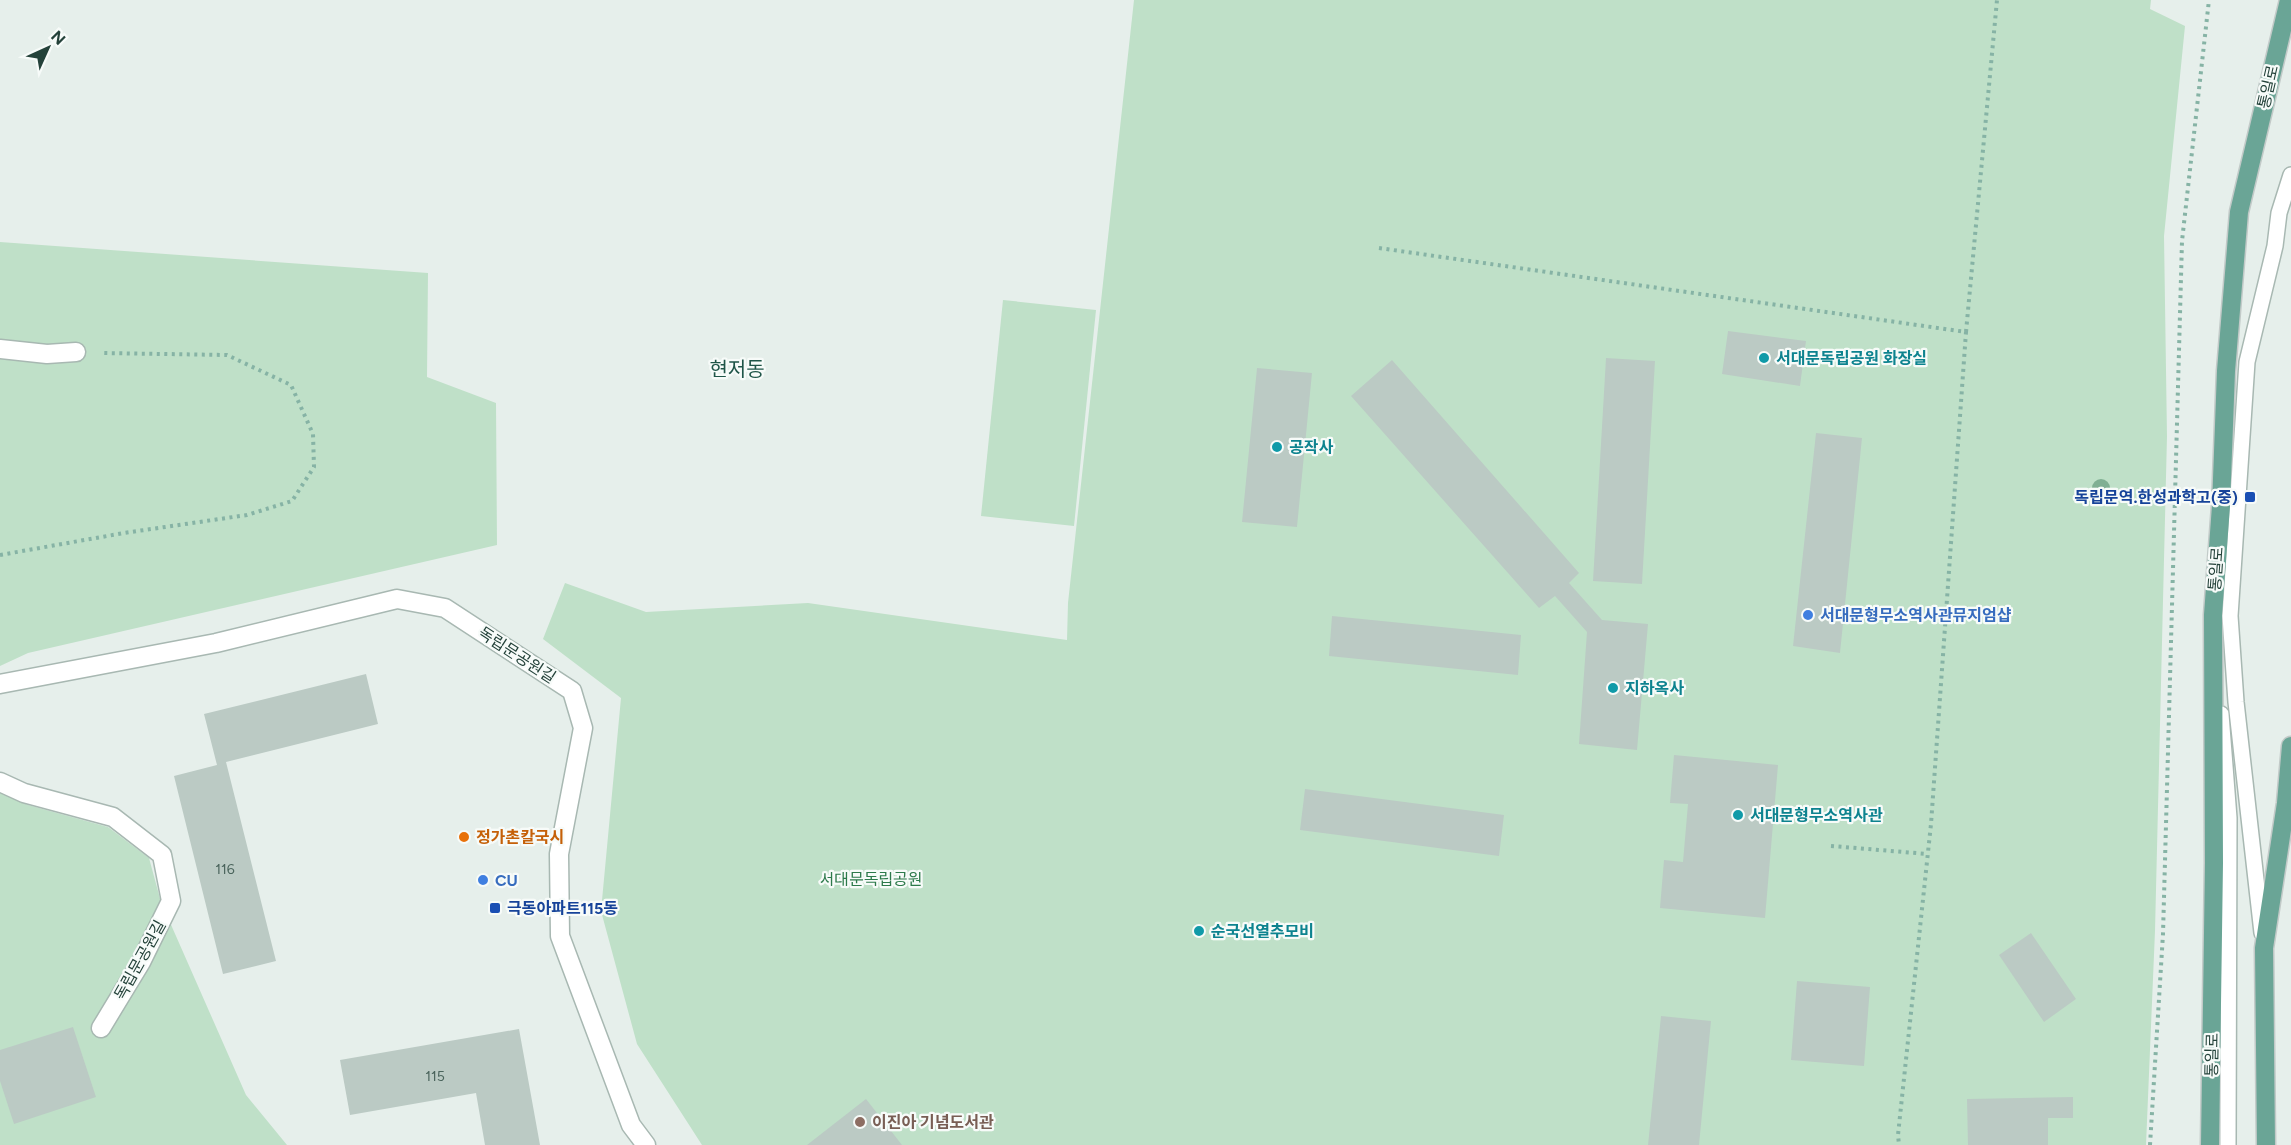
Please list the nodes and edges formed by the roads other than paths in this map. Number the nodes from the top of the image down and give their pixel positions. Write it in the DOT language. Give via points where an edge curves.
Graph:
graph roads {
  1 [pos="2289,0"];
  2 [pos="2291,175"];
  3 [pos="0,349"];
  4 [pos="76,352"];
  5 [pos="2213,615"];
  6 [pos="0,684"];
  7 [pos="2291,746"];
  8 [pos="0,782"];
  9 [pos="2288,801"];
  10 [pos="2264,948"];
  11 [pos="101,1028"];
  12 [pos="646,1145"];
  13 [pos="2210,1145"];
  14 [pos="2228,1145"];
  15 [pos="2266,1145"];
  1 -- 5 [label="main road, 통일로" via="2239,212"];
  2 -- 10 [label="lane" via="2247,362 2230,616"];
  3 -- 4 [label="street" via="47,354"];
  5 -- 13 [label="main road, 통일로"];
  5 -- 14 [label="lane" via="2229,818"];
  6 -- 12 [label="street, 독립문공원길" via="216,643 397,599 445,608 572,692 583,728 559,854 560,936 631,1125"];
  7 -- 9 [label="main road"];
  8 -- 11 [label="street, 독립문공원길" via="24,793 113,817 162,855 171,901 141,962"];
  9 -- 10 [label="main road"];
  10 -- 15 [label="main road"];
}
